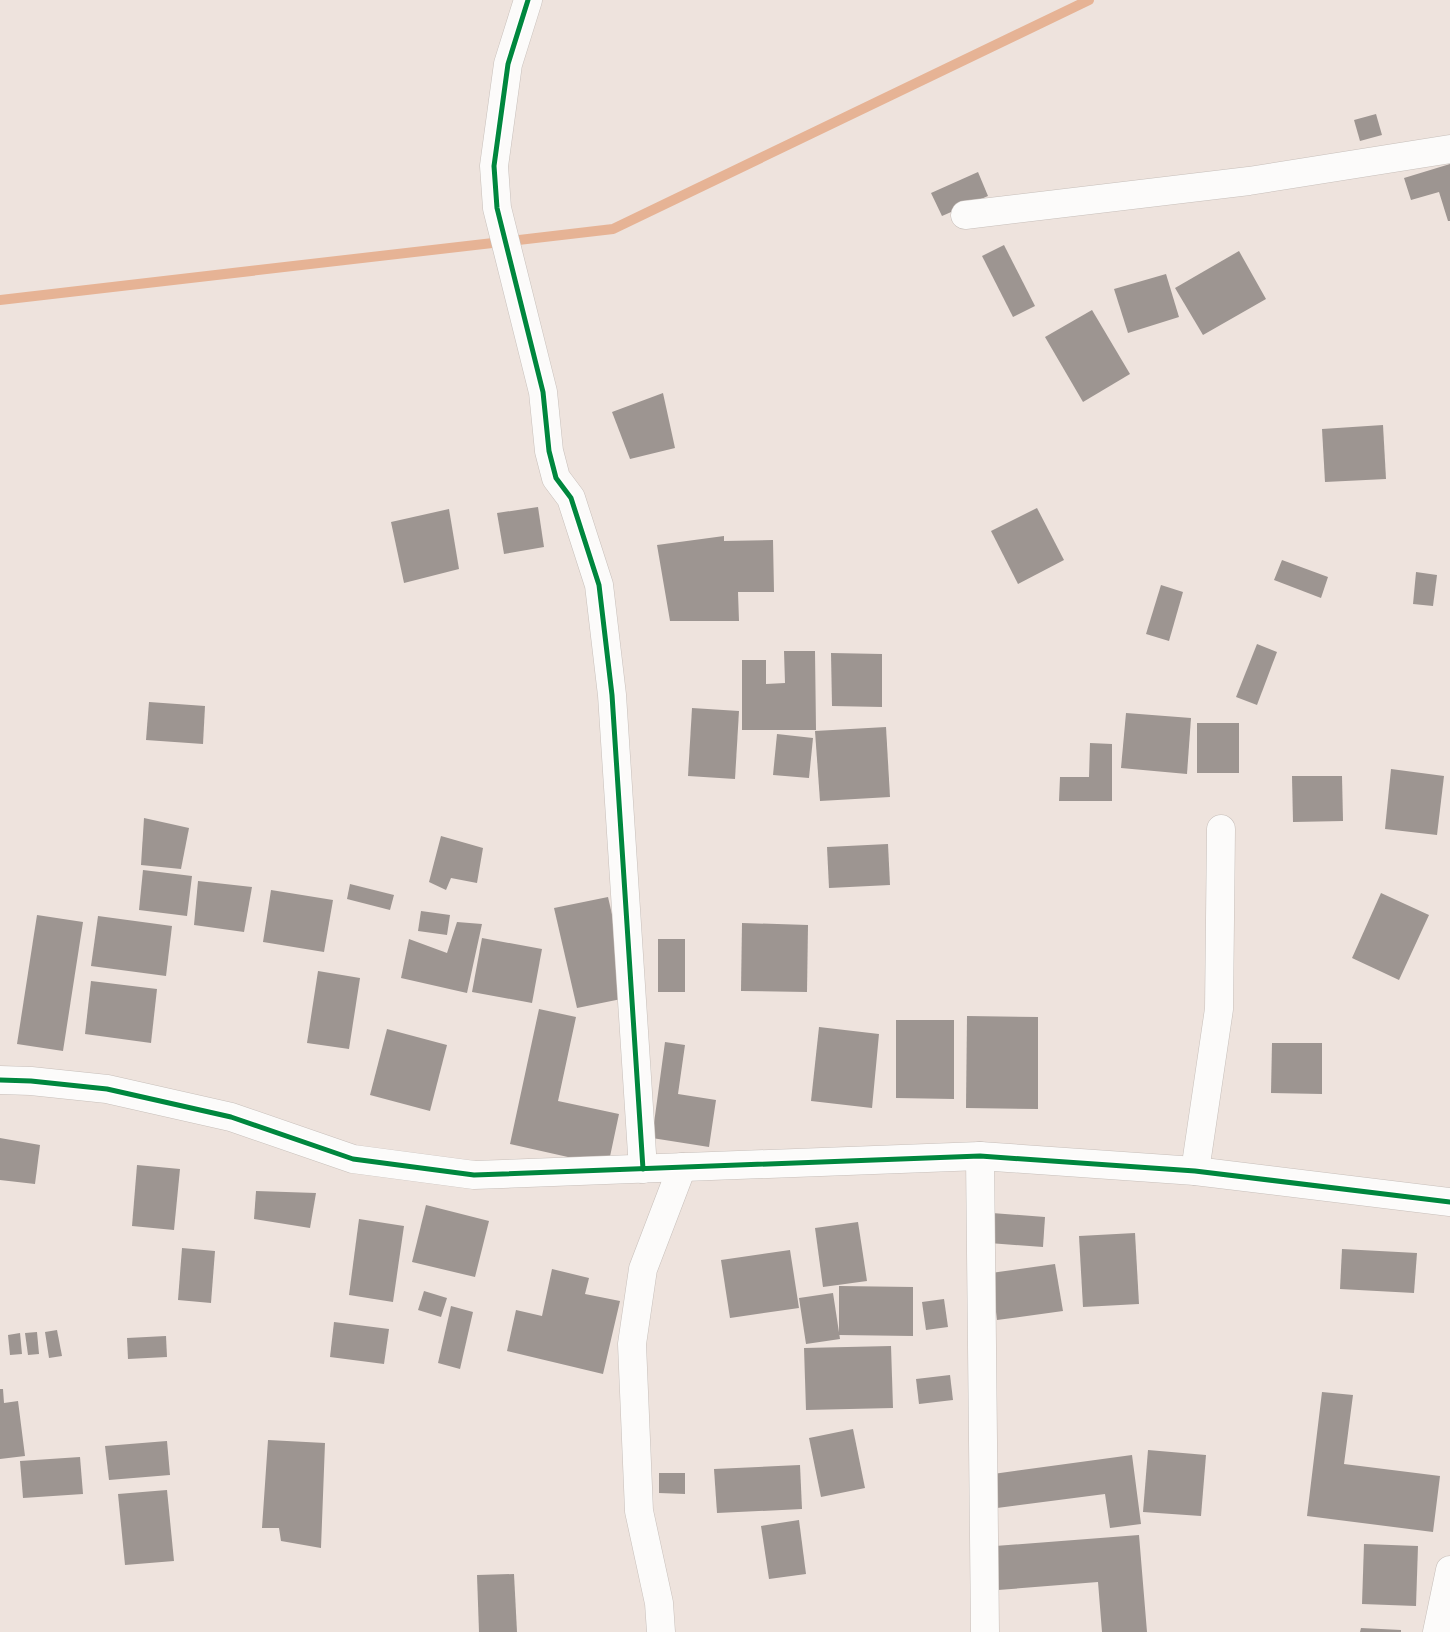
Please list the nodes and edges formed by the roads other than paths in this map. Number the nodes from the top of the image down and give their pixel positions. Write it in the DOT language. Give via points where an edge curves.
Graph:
graph roads {
  1 [pos="528,0"];
  2 [pos="1450,149"];
  3 [pos="965,215"];
  4 [pos="1221,829"];
  5 [pos="0,1080"];
  6 [pos="980,1156"];
  7 [pos="682,1167"];
  8 [pos="643,1169"];
  9 [pos="1195,1171"];
  10 [pos="1450,1202"];
  11 [pos="1450,1570"];
  12 [pos="661,1632"];
  13 [pos="985,1632"];
  14 [pos="1437,1632"];
  1 -- 8 [label="street" via="507,74 494,166 497,208 543,392 556,478 571,498 599,585 612,695"];
  2 -- 3 [label="street" via="1249,181"];
  4 -- 9 [label="street" via="1219,1009"];
  5 -- 8 [label="street" via="107,1089 231,1117 353,1159 381,1163 474,1175"];
  6 -- 7 [label="street"];
  6 -- 9 [label="street"];
  6 -- 13 [label="street"];
  7 -- 8 [label="street"];
  7 -- 12 [label="street" via="644,1269 632,1344 639,1511 659,1603"];
  9 -- 10 [label="street"];
  11 -- 14 [label="street"];
}
